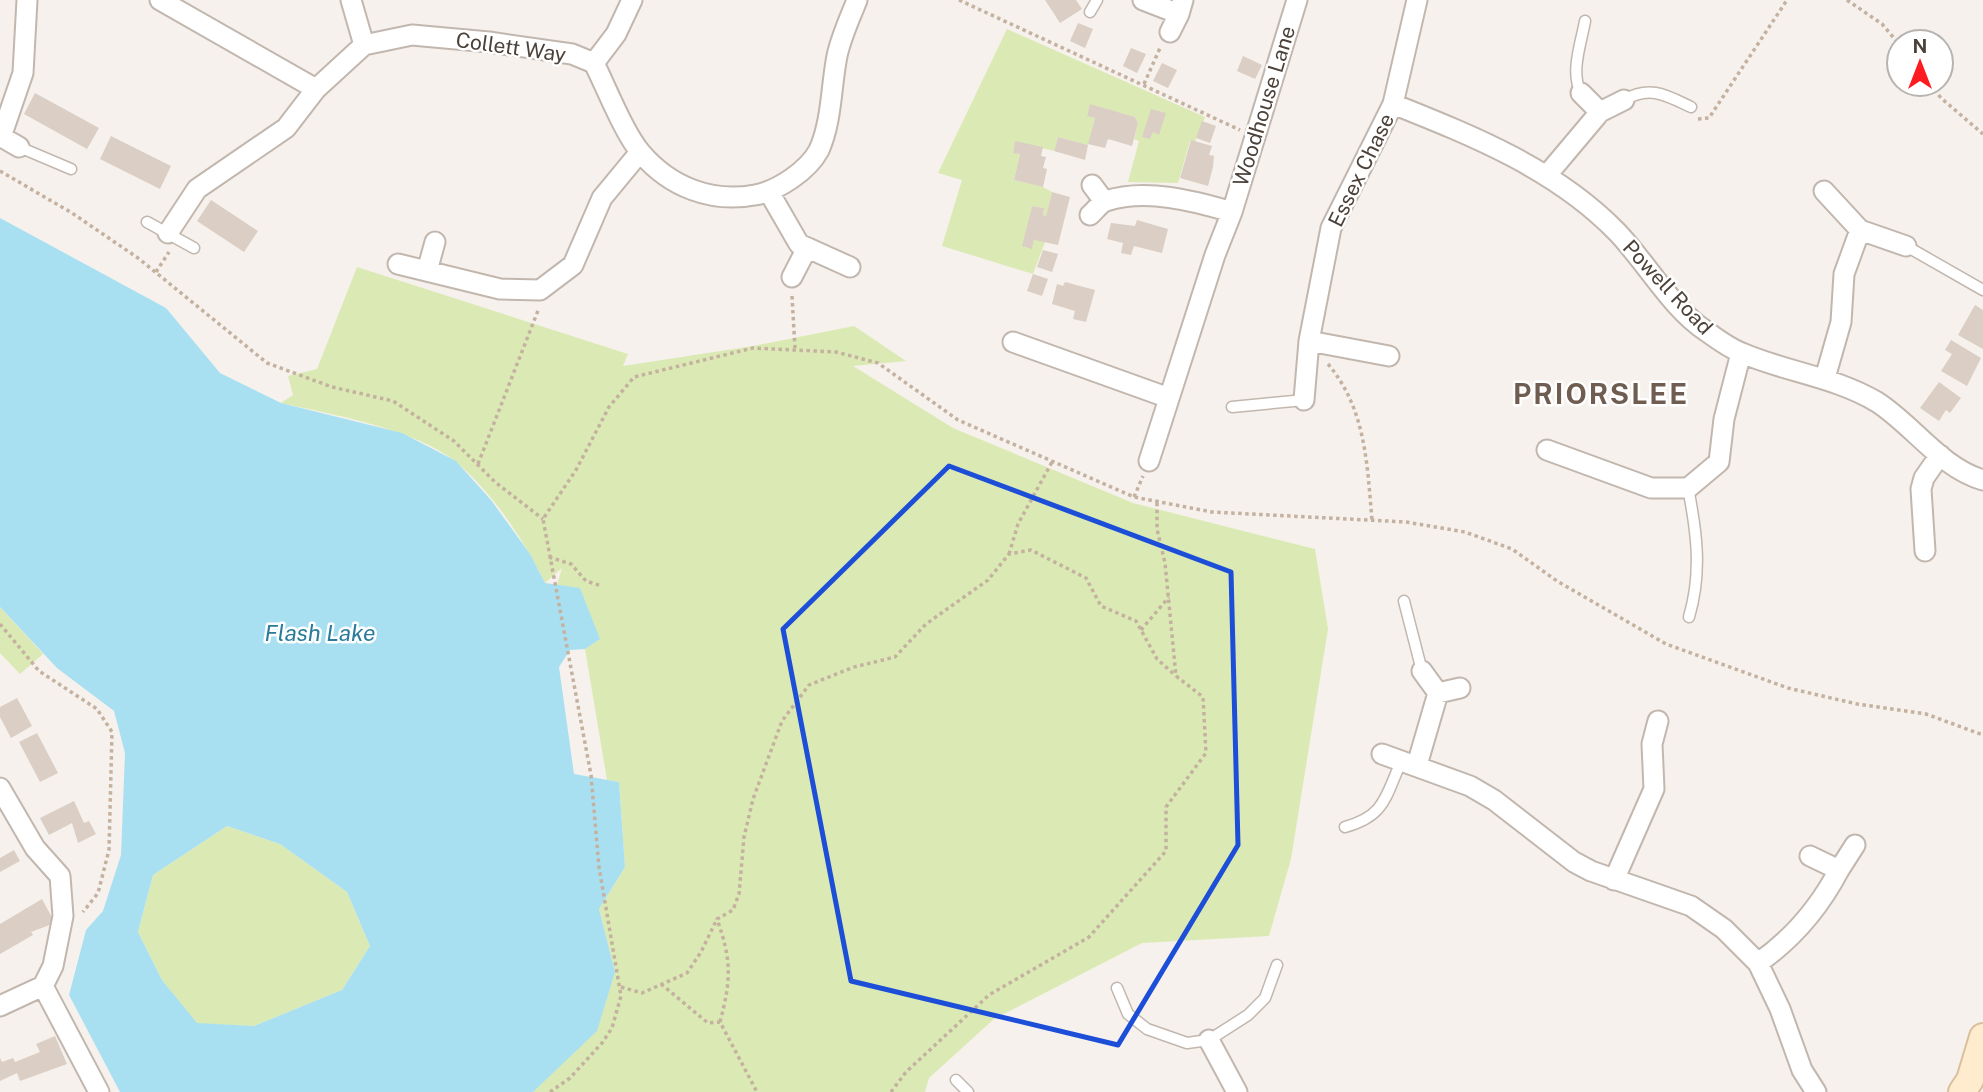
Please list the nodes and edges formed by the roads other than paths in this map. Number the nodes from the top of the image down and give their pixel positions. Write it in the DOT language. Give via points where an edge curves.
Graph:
graph roads {
  1 [pos="27,0"];
  2 [pos="160,0"];
  3 [pos="351,0"];
  4 [pos="632,0"];
  5 [pos="857,0"];
  6 [pos="1097,0"];
  7 [pos="1143,0"];
  8 [pos="1297,0"];
  9 [pos="1417,0"];
  10 [pos="1181,7"];
  11 [pos="1090,12"];
  12 [pos="1585,21"];
  13 [pos="1166,36"];
  14 [pos="364,45"];
  15 [pos="594,63"];
  16 [pos="316,89"];
  17 [pos="1581,93"];
  18 [pos="1623,100"];
  19 [pos="1393,104"];
  20 [pos="1691,107"];
  21 [pos="1600,112"];
  22 [pos="0,136"];
  23 [pos="19,147"];
  24 [pos="640,152"];
  25 [pos="71,169"];
  26 [pos="1547,175"];
  27 [pos="1092,185"];
  28 [pos="1824,191"];
  29 [pos="769,192"];
  30 [pos="1104,201"];
  31 [pos="1232,212"];
  32 [pos="1090,215"];
  33 [pos="147,222"];
  34 [pos="1860,230"];
  35 [pos="173,236"];
  36 [pos="435,242"];
  37 [pos="1906,246"];
  38 [pos="194,248"];
  39 [pos="807,248"];
  40 [pos="398,264"];
  41 [pos="850,267"];
  42 [pos="427,271"];
  43 [pos="792,276"];
  44 [pos="1983,290"];
  45 [pos="1309,341"];
  46 [pos="1013,342"];
  47 [pos="1741,353"];
  48 [pos="1389,356"];
  49 [pos="1825,378"];
  50 [pos="1170,398"];
  51 [pos="1304,400"];
  52 [pos="1232,407"];
  53 [pos="1547,450"];
  54 [pos="1940,455"];
  55 [pos="1149,461"];
  56 [pos="1983,480"];
  57 [pos="1688,488"];
  58 [pos="1925,551"];
  59 [pos="1404,601"];
  60 [pos="1689,617"];
  61 [pos="1422,671"];
  62 [pos="1460,688"];
  63 [pos="1438,693"];
  64 [pos="1658,721"];
  65 [pos="1382,754"];
  66 [pos="1410,762"];
  67 [pos="0,788"];
  68 [pos="1345,827"];
  69 [pos="1855,845"];
  70 [pos="1810,856"];
  71 [pos="1839,870"];
  72 [pos="1614,880"];
  73 [pos="1758,963"];
  74 [pos="1277,965"];
  75 [pos="43,986"];
  76 [pos="1117,988"];
  77 [pos="0,1006"];
  78 [pos="1983,1037"];
  79 [pos="1209,1040"];
  80 [pos="956,1080"];
  81 [pos="99,1092"];
  82 [pos="968,1092"];
  83 [pos="1237,1092"];
  84 [pos="1816,1092"];
  85 [pos="1962,1092"];
  1 -- 22 [label="street" via="23,73"];
  2 -- 16 [label="street"];
  3 -- 14 [label="street"];
  4 -- 15 [label="street" via="616,34"];
  5 -- 29 [label="street, Collett Way" via="838,54 818,151 795,175"];
  6 -- 11 [label="lane"];
  7 -- 10 [label="street"];
  8 -- 31 [label="street, Woodhouse Lane"];
  9 -- 19 [label="street, Essex Chase"];
  10 -- 13 [label="street"];
  12 -- 17 [label="lane" via="1576,71"];
  14 -- 15 [label="street, Collett Way" via="412,35 572,54"];
  14 -- 16 [label="street"];
  15 -- 24 [label="street, Collett Way"];
  16 -- 35 [label="street" via="286,128 197,188"];
  17 -- 21 [label="street"];
  18 -- 20 [label="lane" via="1648,90"];
  18 -- 21 [label="street"];
  19 -- 26 [label="street, Powell Road" via="1470,134"];
  19 -- 45 [label="street, Essex Chase" via="1331,228"];
  21 -- 26 [label="street"];
  22 -- 23 [label="street"];
  23 -- 25 [label="lane"];
  24 -- 29 [label="street, Collett Way" via="672,180 699,193 734,198"];
  24 -- 42 [label="street" via="601,198 573,265 540,290 500,289"];
  26 -- 47 [label="street, Powell Road" via="1616,231 1702,329"];
  27 -- 30 [label="street"];
  28 -- 34 [label="street"];
  29 -- 39 [label="street" via="799,244"];
  30 -- 31 [label="street, Woodhouse Lane" via="1186,199"];
  30 -- 32 [label="street"];
  31 -- 50 [label="street, Woodhouse Lane"];
  33 -- 35 [label="lane"];
  34 -- 37 [label="street"];
  34 -- 49 [label="street" via="1844,274 1841,322"];
  35 -- 38 [label="lane"];
  36 -- 42 [label="street"];
  37 -- 44 [label="lane"];
  39 -- 41 [label="street"];
  39 -- 43 [label="street"];
  40 -- 42 [label="street"];
  45 -- 48 [label="street"];
  45 -- 51 [label="street, Essex Chase"];
  46 -- 50 [label="street"];
  47 -- 49 [label="street, Powell Road"];
  47 -- 57 [label="street" via="1726,409 1719,461"];
  49 -- 54 [label="street, Powell Road" via="1875,401 1908,423"];
  50 -- 55 [label="street, Woodhouse Lane"];
  51 -- 52 [label="lane"];
  53 -- 57 [label="street" via="1651,488"];
  54 -- 56 [label="street, Powell Road"];
  54 -- 58 [label="street" via="1921,489"];
  57 -- 60 [label="lane" via="1698,540 1695,596"];
  59 -- 61 [label="lane"];
  61 -- 63 [label="street"];
  62 -- 63 [label="street"];
  63 -- 66 [label="street"];
  64 -- 72 [label="street" via="1652,744 1654,789"];
  65 -- 66 [label="street"];
  66 -- 68 [label="lane" via="1378,813"];
  66 -- 72 [label="street" via="1478,791 1574,862"];
  67 -- 75 [label="street" via="35,848 60,876 63,916 53,966"];
  69 -- 71 [label="street"];
  70 -- 71 [label="street"];
  71 -- 73 [label="street" via="1805,922"];
  72 -- 73 [label="street" via="1691,906 1724,929"];
  73 -- 84 [label="street" via="1801,1070"];
  74 -- 79 [label="lane" via="1258,1007"];
  75 -- 77 [label="street"];
  75 -- 81 [label="street"];
  76 -- 79 [label="lane" via="1128,1014 1147,1029 1187,1044"];
  78 -- 85 [label="street"];
  79 -- 83 [label="street"];
  80 -- 82 [label="lane"];
}
